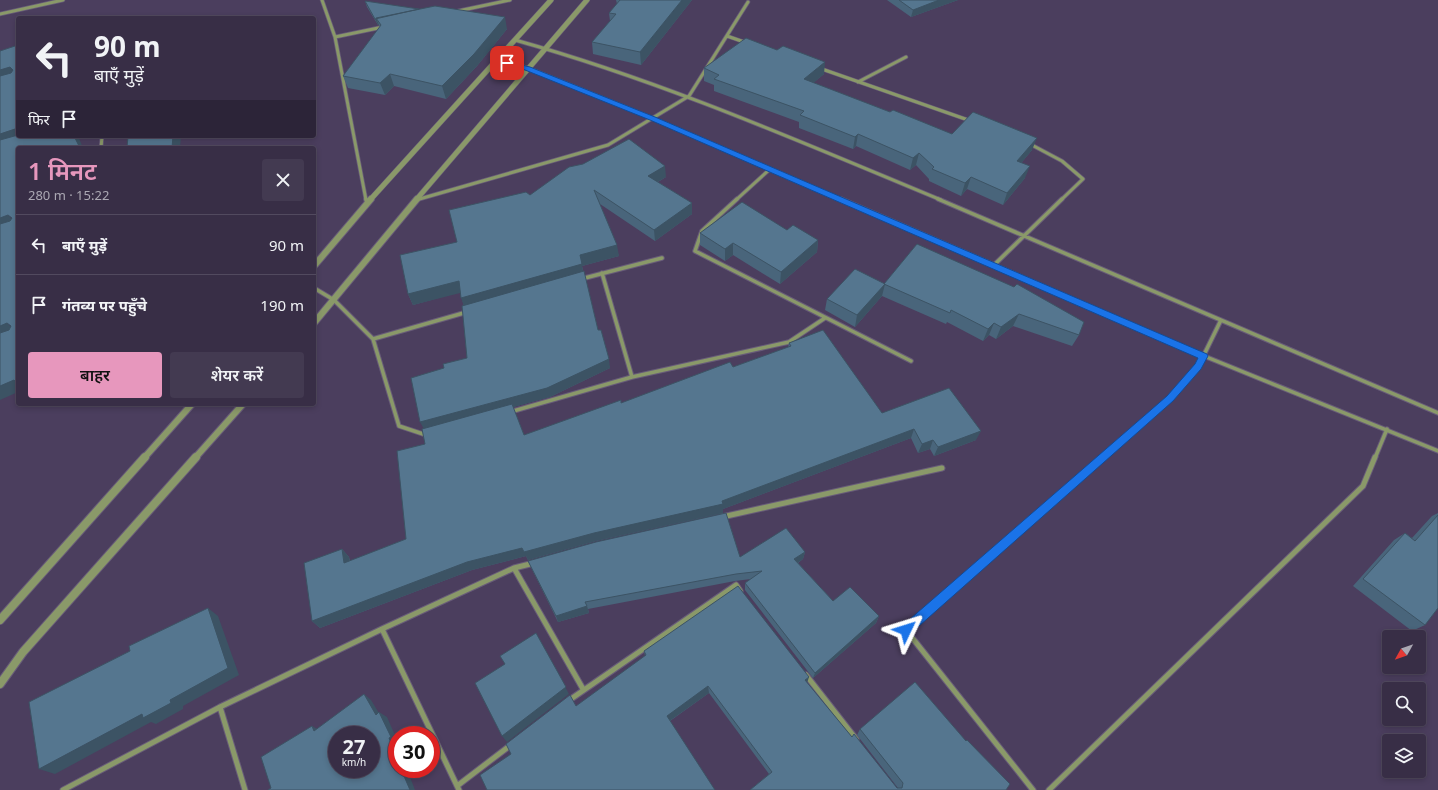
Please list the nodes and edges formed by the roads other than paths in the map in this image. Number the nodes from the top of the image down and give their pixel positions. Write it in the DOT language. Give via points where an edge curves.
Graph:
graph roads {
  1 [pos="63,0"];
  2 [pos="322,0"];
  3 [pos="510,0"];
  4 [pos="551,0"];
  5 [pos="587,0"];
  6 [pos="748,2"];
  7 [pos="457,11"];
  8 [pos="0,14"];
  9 [pos="388,26"];
  10 [pos="727,36"];
  11 [pos="335,37"];
  12 [pos="515,40"];
  13 [pos="749,43"];
  14 [pos="546,48"];
  15 [pos="906,57"];
  16 [pos="496,60"];
  17 [pos="814,66"];
  18 [pos="528,68"];
  19 [pos="858,82"];
  20 [pos="689,96"];
  21 [pos="652,118"];
  22 [pos="979,124"];
  23 [pos="1023,141"];
  24 [pos="770,169"];
  25 [pos="416,200"];
  26 [pos="367,204"];
  27 [pos="1026,236"];
  28 [pos="662,258"];
  29 [pos="316,264"];
  30 [pos="994,266"];
  31 [pos="602,273"];
  32 [pos="579,280"];
  33 [pos="316,289"];
  34 [pos="334,300"];
  35 [pos="472,311"];
  36 [pos="826,318"];
  37 [pos="1221,320"];
  38 [pos="316,321"];
  39 [pos="373,339"];
  40 [pos="1204,356"];
  41 [pos="911,361"];
  42 [pos="632,377"];
  43 [pos="190,406"];
  44 [pos="241,406"];
  45 [pos="1438,413"];
  46 [pos="503,414"];
  47 [pos="1387,429"];
  48 [pos="435,433"];
  49 [pos="1438,451"];
  50 [pos="942,468"];
  51 [pos="720,518"];
  52 [pos="537,562"];
  53 [pos="514,568"];
  54 [pos="746,598"];
  55 [pos="0,620"];
  56 [pos="382,628"];
  57 [pos="804,672"];
  58 [pos="0,684"];
  59 [pos="583,689"];
  60 [pos="564,704"];
  61 [pos="220,707"];
  62 [pos="514,742"];
  63 [pos="861,747"];
  64 [pos="458,788"];
  65 [pos="63,790"];
  66 [pos="245,790"];
  67 [pos="1033,790"];
  68 [pos="1049,790"];
  1 -- 8 [label="street"];
  2 -- 11 [label="street"];
  3 -- 7 [label="street"];
  4 -- 12 [label="street"];
  5 -- 14 [label="street"];
  6 -- 10 [label="street"];
  9 -- 11 [label="street"];
  10 -- 13 [label="street"];
  10 -- 20 [label="street"];
  11 -- 26 [label="street"];
  12 -- 14 [label="street"];
  12 -- 16 [label="street"];
  14 -- 18 [label="street"];
  14 -- 20 [label="street"];
  15 -- 19 [label="street"];
  16 -- 18 [label="street"];
  16 -- 26 [label="street"];
  17 -- 19 [label="street"];
  18 -- 21 [label="street"];
  18 -- 25 [label="street"];
  19 -- 22 [label="street"];
  20 -- 21 [label="street"];
  20 -- 27 [label="street"];
  21 -- 24 [label="street"];
  21 -- 25 [label="street" via="608,145"];
  23 -- 27 [label="street" via="1062,161 1082,179"];
  24 -- 30 [label="street"];
  24 -- 36 [label="street" via="702,231 695,251"];
  25 -- 34 [label="street"];
  26 -- 29 [label="street"];
  27 -- 30 [label="street"];
  27 -- 37 [label="street"];
  28 -- 31 [label="street"];
  30 -- 40 [label="street"];
  31 -- 32 [label="street"];
  31 -- 42 [label="street"];
  33 -- 34 [label="street"];
  34 -- 38 [label="street"];
  34 -- 39 [label="street"];
  35 -- 39 [label="street"];
  36 -- 41 [label="street"];
  36 -- 42 [label="street" via="789,342"];
  37 -- 40 [label="street"];
  37 -- 45 [label="street"];
  39 -- 48 [label="street" via="400,426 427,435"];
  40 -- 47 [label="street"];
  40 -- 67 [label="street" via="1198,367 1170,399 906,630"];
  42 -- 46 [label="street"];
  43 -- 55 [label="street"];
  44 -- 58 [label="street" via="22,652"];
  47 -- 49 [label="street"];
  47 -- 68 [label="street" via="1363,486"];
  50 -- 51 [label="street"];
  52 -- 53 [label="street"];
  53 -- 56 [label="street"];
  53 -- 59 [label="street"];
  54 -- 59 [label="street" via="736,585"];
  56 -- 61 [label="street"];
  56 -- 64 [label="street"];
  57 -- 63 [label="street"];
  59 -- 60 [label="street"];
  61 -- 65 [label="street"];
  61 -- 66 [label="street"];
  62 -- 64 [label="street"];
}
